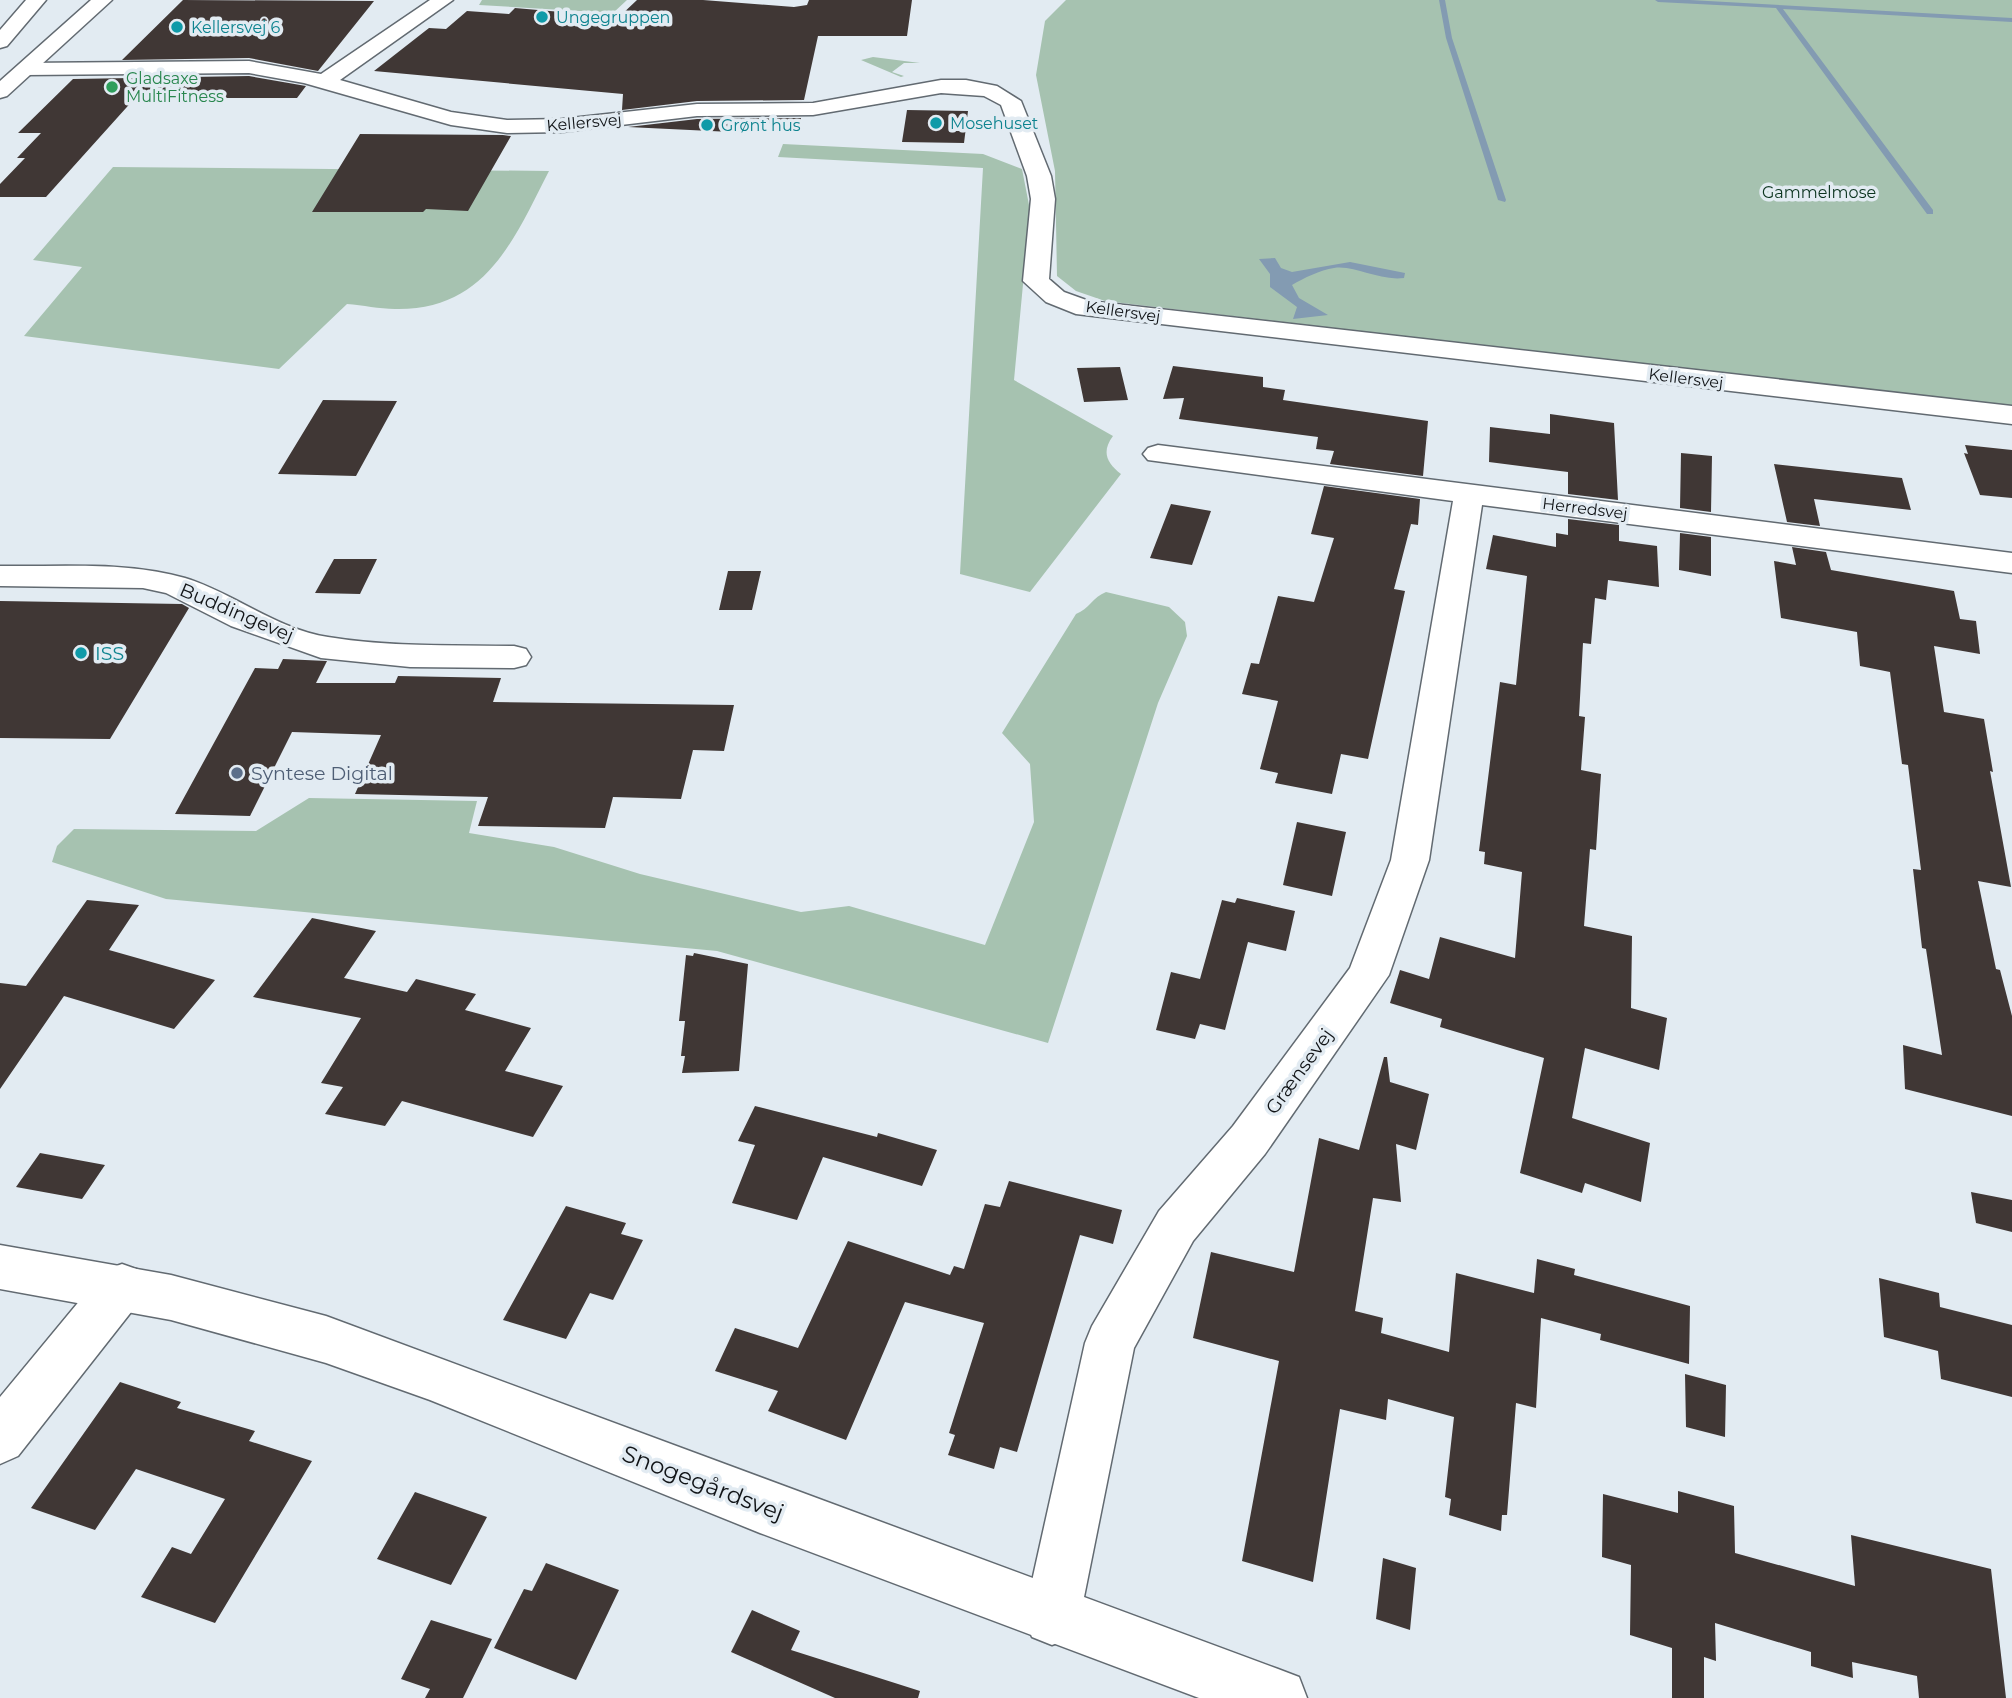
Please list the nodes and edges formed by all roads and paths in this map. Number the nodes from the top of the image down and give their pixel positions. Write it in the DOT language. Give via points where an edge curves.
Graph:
graph roads {
  1 [pos="36,0"];
  2 [pos="102,0"];
  3 [pos="443,0"];
  4 [pos="0,42"];
  5 [pos="25,69"];
  6 [pos="325,81"];
  7 [pos="0,92"];
  8 [pos="2012,415"];
  9 [pos="1158,454"];
  10 [pos="1469,493"];
  11 [pos="2010,570"];
  12 [pos="0,576"];
  13 [pos="514,657"];
  14 [pos="0,1267"];
  15 [pos="122,1286"];
  16 [pos="0,1438"];
  17 [pos="1052,1617"];
  18 [pos="1278,1698"];
  1 -- 4 [label="street"];
  2 -- 5 [label="street"];
  3 -- 6 [label="street"];
  5 -- 6 [label="street, Kellersvej" via="249,67 285,70"];
  5 -- 7 [label="street"];
  6 -- 8 [label="street, Kellersvej" via="446,118 522,127 697,110 812,109 928,87 982,89 1010,100 1039,176 1043,199 1035,281 1055,297 1085,308"];
  9 -- 10 [label="street, Herredsvej"];
  10 -- 11 [label="street, Herredsvej"];
  10 -- 17 [label="street, Grænsevej" via="1410,860 1368,975 1249,1140 1176,1226 1110,1343"];
  12 -- 13 [label="street, Buddingevej" via="142,578 177,586 243,619 321,647 410,656"];
  14 -- 15 [label="street, Snogegårdsvej"];
  15 -- 16 [label="street"];
  15 -- 17 [label="street, Snogegårdsvej" via="272,1322 405,1366"];
  17 -- 18 [label="street, Snogegårdsvej"];
}
